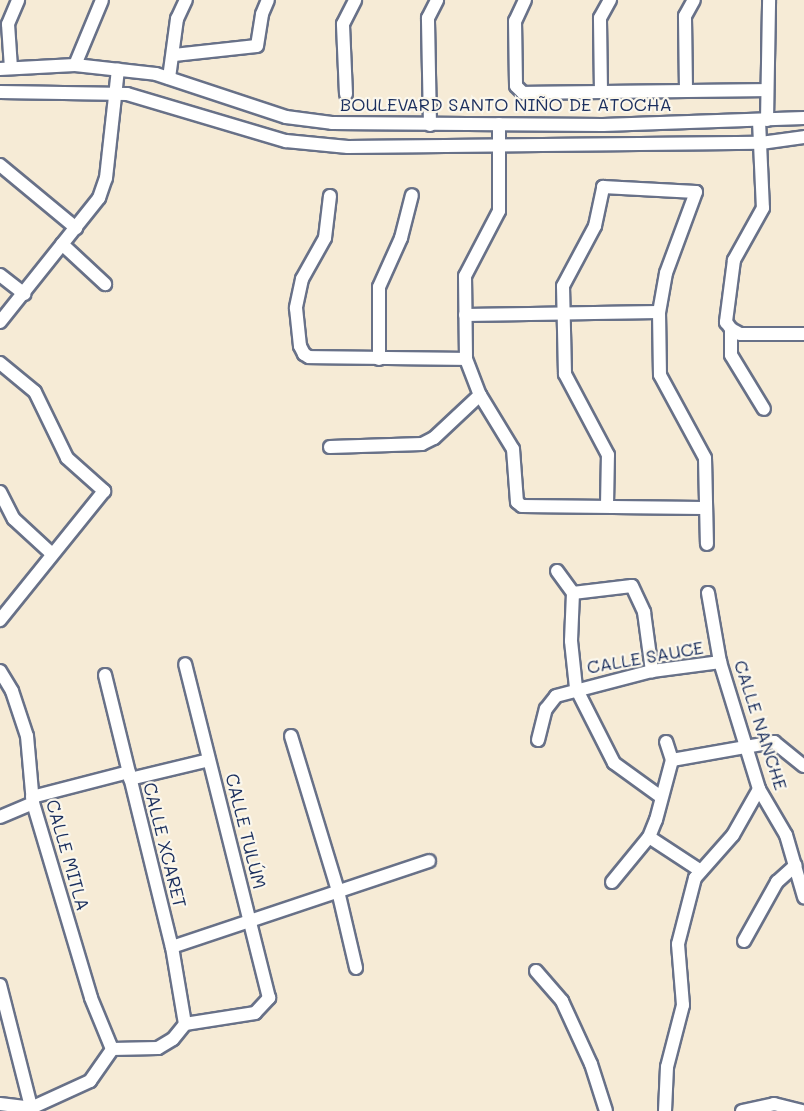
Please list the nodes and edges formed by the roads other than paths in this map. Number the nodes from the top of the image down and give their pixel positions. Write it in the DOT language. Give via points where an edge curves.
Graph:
graph roads {
  1 [pos="18,0"];
  2 [pos="102,0"];
  3 [pos="186,0"];
  4 [pos="268,0"];
  5 [pos="355,0"];
  6 [pos="437,0"];
  7 [pos="525,0"];
  8 [pos="610,0"];
  9 [pos="694,0"];
  10 [pos="769,0"];
  11 [pos="174,55"];
  12 [pos="75,65"];
  13 [pos="6,68"];
  14 [pos="118,70"];
  15 [pos="169,78"];
  16 [pos="686,90"];
  17 [pos="767,90"];
  18 [pos="0,92"];
  19 [pos="601,92"];
  20 [pos="115,93"];
  21 [pos="346,94"];
  22 [pos="804,117"];
  23 [pos="763,120"];
  24 [pos="499,124"];
  25 [pos="430,125"];
  26 [pos="804,136"];
  27 [pos="761,143"];
  28 [pos="498,145"];
  29 [pos="0,165"];
  30 [pos="412,195"];
  31 [pos="330,196"];
  32 [pos="76,228"];
  33 [pos="62,244"];
  34 [pos="0,275"];
  35 [pos="105,284"];
  36 [pos="24,294"];
  37 [pos="561,312"];
  38 [pos="659,312"];
  39 [pos="465,315"];
  40 [pos="0,322"];
  41 [pos="731,329"];
  42 [pos="804,334"];
  43 [pos="379,359"];
  44 [pos="466,359"];
  45 [pos="0,363"];
  46 [pos="480,394"];
  47 [pos="765,409"];
  48 [pos="330,447"];
  49 [pos="0,492"];
  50 [pos="607,505"];
  51 [pos="704,508"];
  52 [pos="707,544"];
  53 [pos="51,553"];
  54 [pos="557,571"];
  55 [pos="573,593"];
  56 [pos="708,593"];
  57 [pos="0,620"];
  58 [pos="720,662"];
  59 [pos="184,664"];
  60 [pos="0,671"];
  61 [pos="652,671"];
  62 [pos="105,675"];
  63 [pos="576,688"];
  64 [pos="291,736"];
  65 [pos="538,740"];
  66 [pos="666,742"];
  67 [pos="746,747"];
  68 [pos="209,760"];
  69 [pos="672,760"];
  70 [pos="804,766"];
  71 [pos="129,776"];
  72 [pos="759,789"];
  73 [pos="661,797"];
  74 [pos="33,800"];
  75 [pos="0,817"];
  76 [pos="649,837"];
  77 [pos="429,861"];
  78 [pos="796,865"];
  79 [pos="701,871"];
  80 [pos="612,882"];
  81 [pos="338,891"];
  82 [pos="804,897"];
  83 [pos="250,918"];
  84 [pos="744,941"];
  85 [pos="172,947"];
  86 [pos="356,968"];
  87 [pos="536,971"];
  88 [pos="0,985"];
  89 [pos="185,1024"];
  90 [pos="112,1049"];
  91 [pos="0,1104"];
  92 [pos="31,1109"];
  93 [pos="606,1111"];
  94 [pos="665,1111"];
  95 [pos="742,1111"];
  96 [pos="802,1111"];
  1 -- 13 [label="street" via="8,24"];
  2 -- 12 [label="street"];
  3 -- 11 [label="street" via="177,19"];
  4 -- 11 [label="street" via="257,46"];
  5 -- 21 [label="street" via="343,24"];
  6 -- 25 [label="street" via="428,18"];
  7 -- 19 [label="street" via="515,21 518,91"];
  8 -- 19 [label="street" via="600,18"];
  9 -- 16 [label="street" via="685,16"];
  10 -- 17 [label="street"];
  11 -- 15 [label="street"];
  12 -- 13 [label="street, BOULEVARD SANTO NIÑO DE ATOCHA"];
  12 -- 14 [label="street, BOULEVARD SANTO NIÑO DE ATOCHA"];
  14 -- 15 [label="street, BOULEVARD SANTO NIÑO DE ATOCHA"];
  14 -- 20 [label="street"];
  15 -- 25 [label="street, BOULEVARD SANTO NIÑO DE ATOCHA" via="286,117 332,123"];
  16 -- 17 [label="street"];
  16 -- 19 [label="street"];
  17 -- 23 [label="street"];
  18 -- 20 [label="street"];
  20 -- 28 [label="street" via="286,141 348,147"];
  20 -- 32 [label="street" via="106,178 99,198"];
  22 -- 23 [label="street, BOULEVARD SANTO NIÑO DE ATOCHA"];
  23 -- 24 [label="street, BOULEVARD SANTO NIÑO DE ATOCHA"];
  23 -- 27 [label="street"];
  24 -- 25 [label="street, BOULEVARD SANTO NIÑO DE ATOCHA"];
  24 -- 28 [label="street"];
  26 -- 27 [label="street"];
  27 -- 28 [label="street"];
  27 -- 41 [label="street" via="763,208 734,260 727,297 726,322"];
  28 -- 39 [label="street" via="499,211 465,276"];
  29 -- 32 [label="street"];
  30 -- 43 [label="street" via="401,238 379,287"];
  31 -- 43 [label="street" via="325,238 302,279 296,308 300,346 309,357"];
  32 -- 33 [label="street"];
  33 -- 35 [label="street"];
  33 -- 36 [label="street"];
  34 -- 36 [label="street"];
  36 -- 40 [label="street"];
  37 -- 38 [label="street"];
  37 -- 38 [label="street" via="563,286 595,226 603,187 696,192 666,273"];
  37 -- 39 [label="street"];
  37 -- 50 [label="street" via="565,374 608,455"];
  38 -- 51 [label="street" via="660,375 705,459"];
  39 -- 44 [label="street"];
  41 -- 42 [label="street" via="740,334"];
  41 -- 47 [label="street" via="731,355"];
  43 -- 44 [label="street"];
  44 -- 46 [label="street"];
  45 -- 53 [label="street" via="35,392 68,458 104,491"];
  46 -- 48 [label="street" via="434,438 422,444"];
  46 -- 50 [label="street" via="513,449 517,502 522,506"];
  49 -- 53 [label="street" via="14,519"];
  50 -- 51 [label="street"];
  51 -- 52 [label="street"];
  53 -- 57 [label="street"];
  54 -- 55 [label="street"];
  55 -- 61 [label="street" via="632,586 644,612"];
  55 -- 63 [label="street" via="571,641"];
  56 -- 58 [label="street, CALLE NANCHE"];
  58 -- 61 [label="street, CALLE SAUCE"];
  58 -- 67 [label="street, CALLE NANCHE"];
  59 -- 68 [label="street, CALLE TULÚM"];
  60 -- 74 [label="street, CALLE MITLA" via="12,691 27,736"];
  61 -- 63 [label="street, CALLE SAUCE"];
  62 -- 71 [label="street, CALLE XCARET"];
  63 -- 65 [label="street, CALLE SAUCE" via="555,696"];
  63 -- 73 [label="street" via="614,763"];
  64 -- 81 [label="street"];
  66 -- 69 [label="street"];
  67 -- 69 [label="street"];
  67 -- 70 [label="street" via="774,742"];
  67 -- 72 [label="street, CALLE NANCHE"];
  68 -- 71 [label="street"];
  68 -- 83 [label="street, CALLE TULÚM"];
  69 -- 73 [label="street" via="667,789"];
  71 -- 74 [label="street"];
  71 -- 85 [label="street, CALLE XCARET"];
  72 -- 78 [label="street, CALLE NANCHE" via="786,834"];
  72 -- 79 [label="street" via="733,835"];
  73 -- 76 [label="street"];
  74 -- 75 [label="street"];
  74 -- 90 [label="street, CALLE MITLA" via="91,998"];
  76 -- 79 [label="street"];
  76 -- 80 [label="street"];
  77 -- 81 [label="street"];
  78 -- 82 [label="street, CALLE NANCHE"];
  78 -- 84 [label="street" via="777,882"];
  79 -- 94 [label="street" via="695,878 678,944 683,1005 667,1067"];
  81 -- 83 [label="street"];
  81 -- 86 [label="street"];
  83 -- 85 [label="street"];
  83 -- 89 [label="street, CALLE TULÚM" via="269,998 264,1007 255,1013"];
  85 -- 89 [label="street, CALLE XCARET"];
  87 -- 93 [label="street" via="562,1001 591,1065"];
  88 -- 92 [label="street"];
  89 -- 90 [label="street" via="173,1039 158,1048"];
  90 -- 92 [label="street" via="90,1081"];
  91 -- 92 [label="street"];
  95 -- 96 [label="street" via="774,1104"];
}
